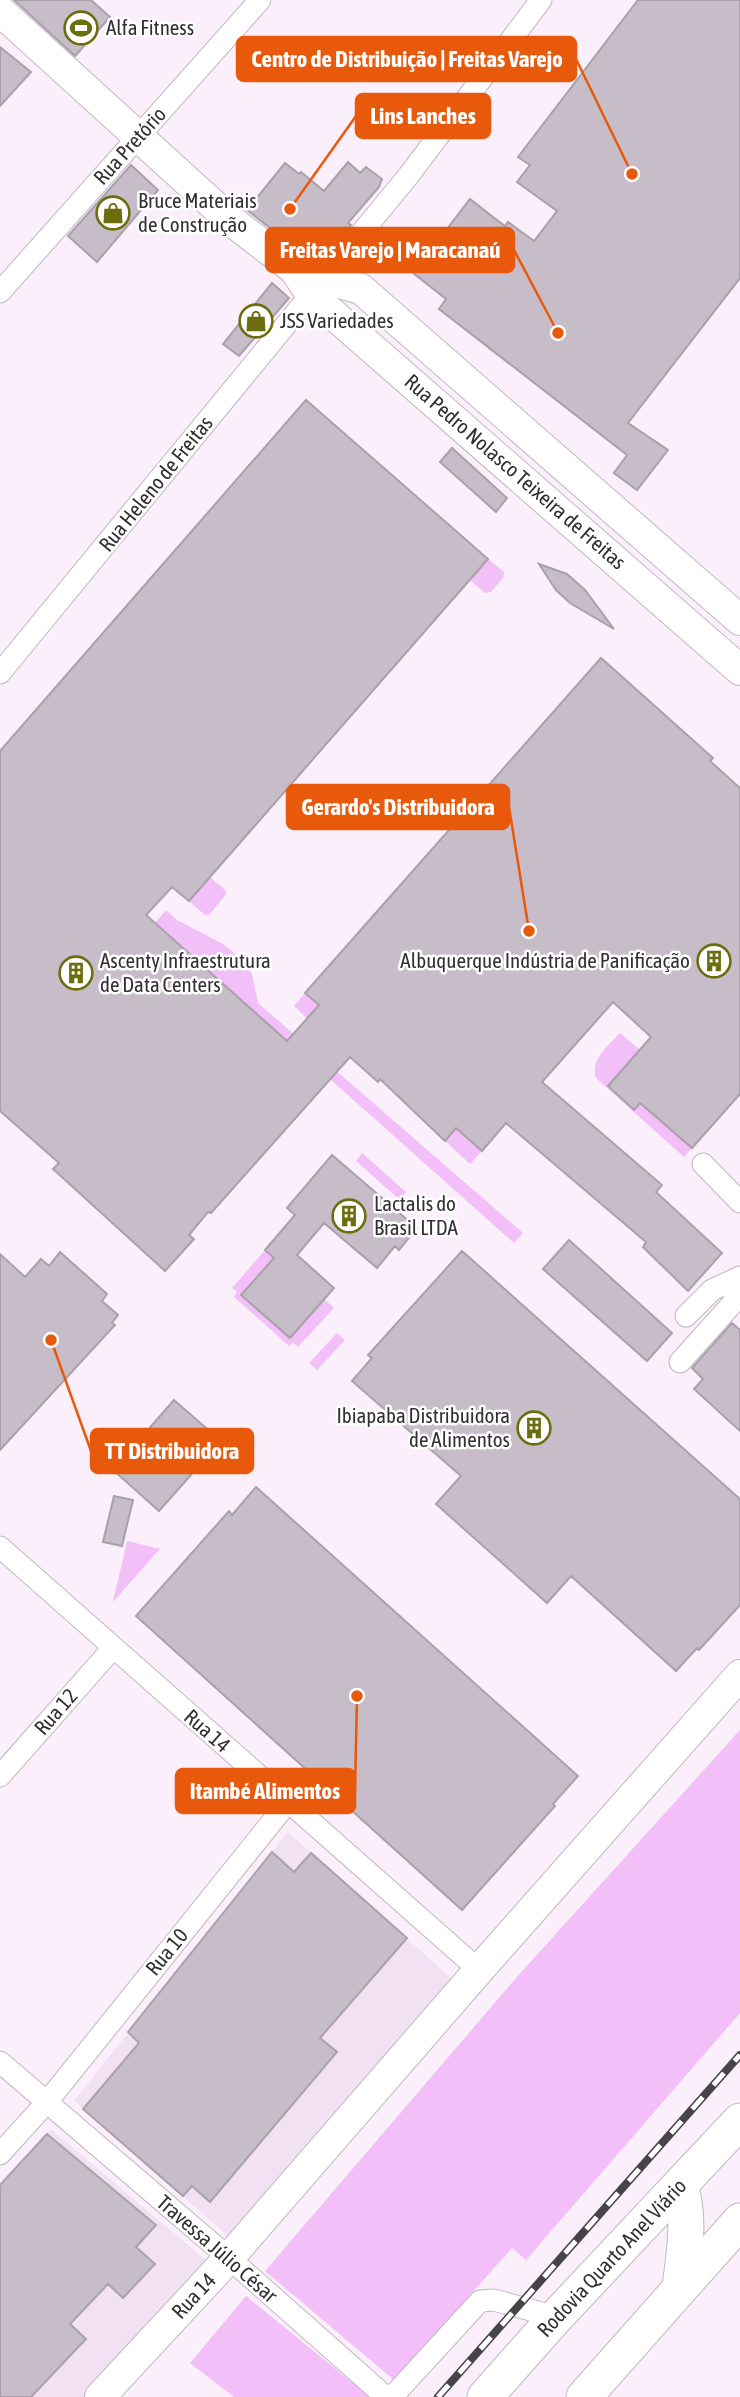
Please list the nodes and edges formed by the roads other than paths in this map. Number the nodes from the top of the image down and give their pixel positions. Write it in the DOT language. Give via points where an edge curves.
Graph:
graph roads {
  1 [pos="260,0"];
  2 [pos="541,0"];
  3 [pos="0,11"];
  4 [pos="139,137"];
  5 [pos="313,282"];
  6 [pos="0,292"];
  7 [pos="740,621"];
  8 [pos="740,670"];
  9 [pos="0,673"];
  10 [pos="703,1164"];
  11 [pos="740,1202"];
  12 [pos="740,1277"];
  13 [pos="740,1287"];
  14 [pos="686,1316"];
  15 [pos="680,1362"];
  16 [pos="0,1547"];
  17 [pos="113,1648"];
  18 [pos="740,1675"];
  19 [pos="0,1776"];
  20 [pos="288,1802"];
  21 [pos="479,1970"];
  22 [pos="0,2062"];
  23 [pos="47,2102"];
  24 [pos="740,2121"];
  25 [pos="0,2154"];
  26 [pos="680,2185"];
  27 [pos="740,2221"];
  28 [pos="229,2258"];
  29 [pos="680,2288"];
  30 [pos="556,2317"];
  31 [pos="100,2397"];
  32 [pos="386,2397"];
  33 [pos="392,2397"];
  34 [pos="485,2397"];
  35 [pos="584,2397"];
  1 -- 4 [label="street, Rua Pretório"];
  2 -- 5 [label="street, Rua Heleno de Freitas" via="410,175"];
  3 -- 4 [label="main road, Rua Pedro Nolasco Teixeira de Freitas"];
  4 -- 5 [label="main road, Rua Pedro Nolasco Teixeira de Freitas" via="229,219"];
  4 -- 6 [label="street, Rua Pretório"];
  5 -- 7 [label="main road, Rua Pedro Nolasco Teixeira de Freitas" via="361,289"];
  5 -- 8 [label="main road, Rua Pedro Nolasco Teixeira de Freitas"];
  5 -- 9 [label="street, Rua Heleno de Freitas"];
  10 -- 11 [label="street"];
  12 -- 14 [label="street" via="712,1290"];
  13 -- 15 [label="street" via="732,1304"];
  16 -- 17 [label="street, Rua 14"];
  17 -- 19 [label="street, Rua 12"];
  17 -- 20 [label="street, Rua 14"];
  18 -- 21 [label="main road, Rua 14"];
  20 -- 21 [label="street, Rua 14"];
  20 -- 23 [label="street, Rua 10"];
  21 -- 28 [label="main road, Rua 14"];
  22 -- 23 [label="street, Travessa Júlio César"];
  23 -- 25 [label="street, Rua 10"];
  23 -- 28 [label="street, Travessa Júlio César"];
  24 -- 26 [label="highway, Rodovia Quarto Anel Viário"];
  26 -- 29 [label="highway" via="687,2231"];
  26 -- 30 [label="highway, Rodovia Quarto Anel Viário"];
  27 -- 29 [label="highway"];
  28 -- 31 [label="main road, Rua 14"];
  28 -- 32 [label="street, Travessa Júlio César"];
  29 -- 35 [label="highway"];
  30 -- 33 [label="street" via="494,2300 480,2301"];
  30 -- 34 [label="highway, Rodovia Quarto Anel Viário"];
}
